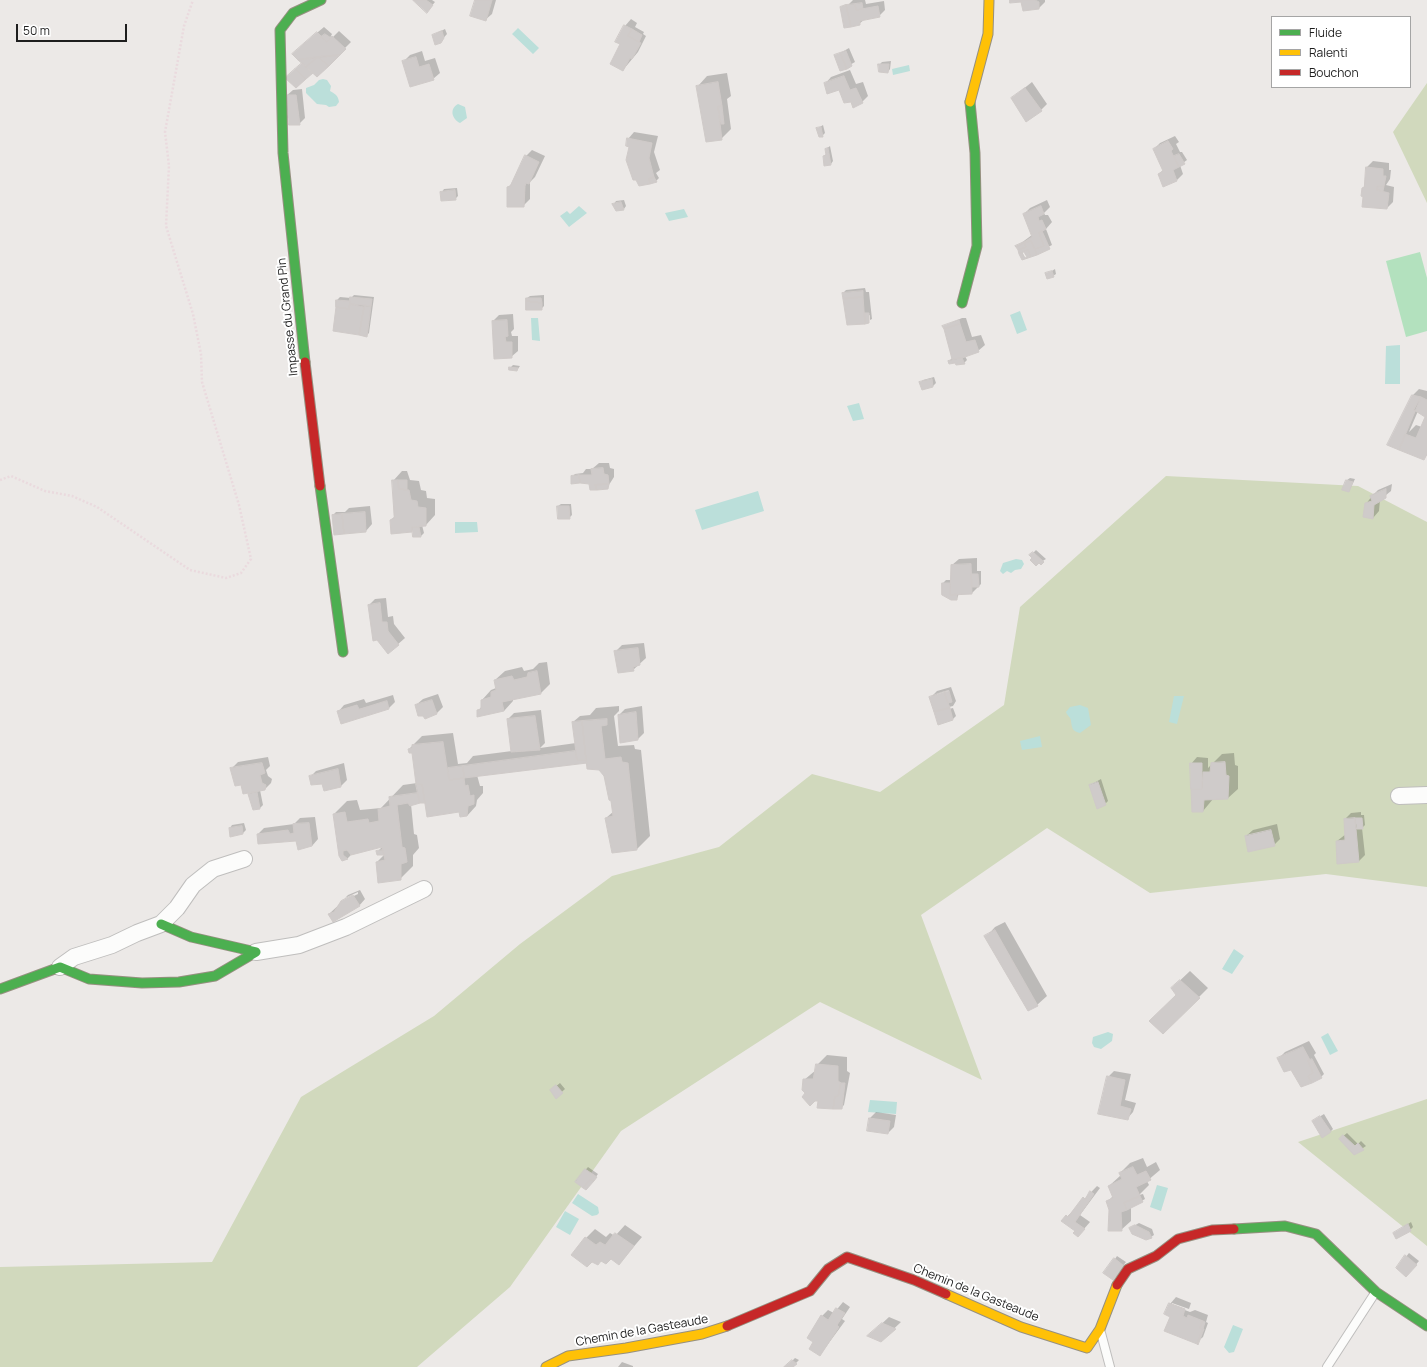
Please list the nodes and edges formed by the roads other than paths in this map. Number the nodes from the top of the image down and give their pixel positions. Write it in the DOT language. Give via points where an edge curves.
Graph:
graph roads {
  1 [pos="321,0"];
  2 [pos="989,0"];
  3 [pos="962,303"];
  4 [pos="343,652"];
  5 [pos="1427,795"];
  6 [pos="1399,796"];
  7 [pos="244,859"];
  8 [pos="424,889"];
  9 [pos="161,924"];
  10 [pos="256,952"];
  11 [pos="60,966"];
  12 [pos="0,989"];
  13 [pos="1376,1292"];
  14 [pos="1427,1326"];
  15 [pos="1100,1329"];
  16 [pos="546,1367"];
  17 [pos="1110,1367"];
  18 [pos="1327,1367"];
  1 -- 4 [label="street, Impasse du Grand Pin" via="293,13 280,30 283,153 308,395"];
  2 -- 3 [label="street" via="988,34 969,105 975,153 977,246"];
  5 -- 6 [label="street"];
  7 -- 9 [label="street" via="213,869 193,885 177,908"];
  8 -- 10 [label="street" via="339,930 299,945"];
  9 -- 10 [label="street" via="191,937"];
  9 -- 11 [label="street" via="112,945 74,957"];
  10 -- 11 [label="street" via="215,976 179,982 142,983 89,979"];
  11 -- 12 [label="street"];
  13 -- 14 [label="street, Chemin de la Gasteaude"];
  13 -- 15 [label="street, Chemin de la Gasteaude" via="1316,1234 1285,1226 1212,1230 1178,1239 1156,1256 1128,1269 1117,1286"];
  13 -- 18 [label="lane"];
  15 -- 16 [label="street, Chemin de la Gasteaude" via="1087,1348 1021,1328 914,1280 847,1257 828,1269 810,1291 742,1321 702,1334 618,1350 568,1356"];
  15 -- 17 [label="lane"];
}
